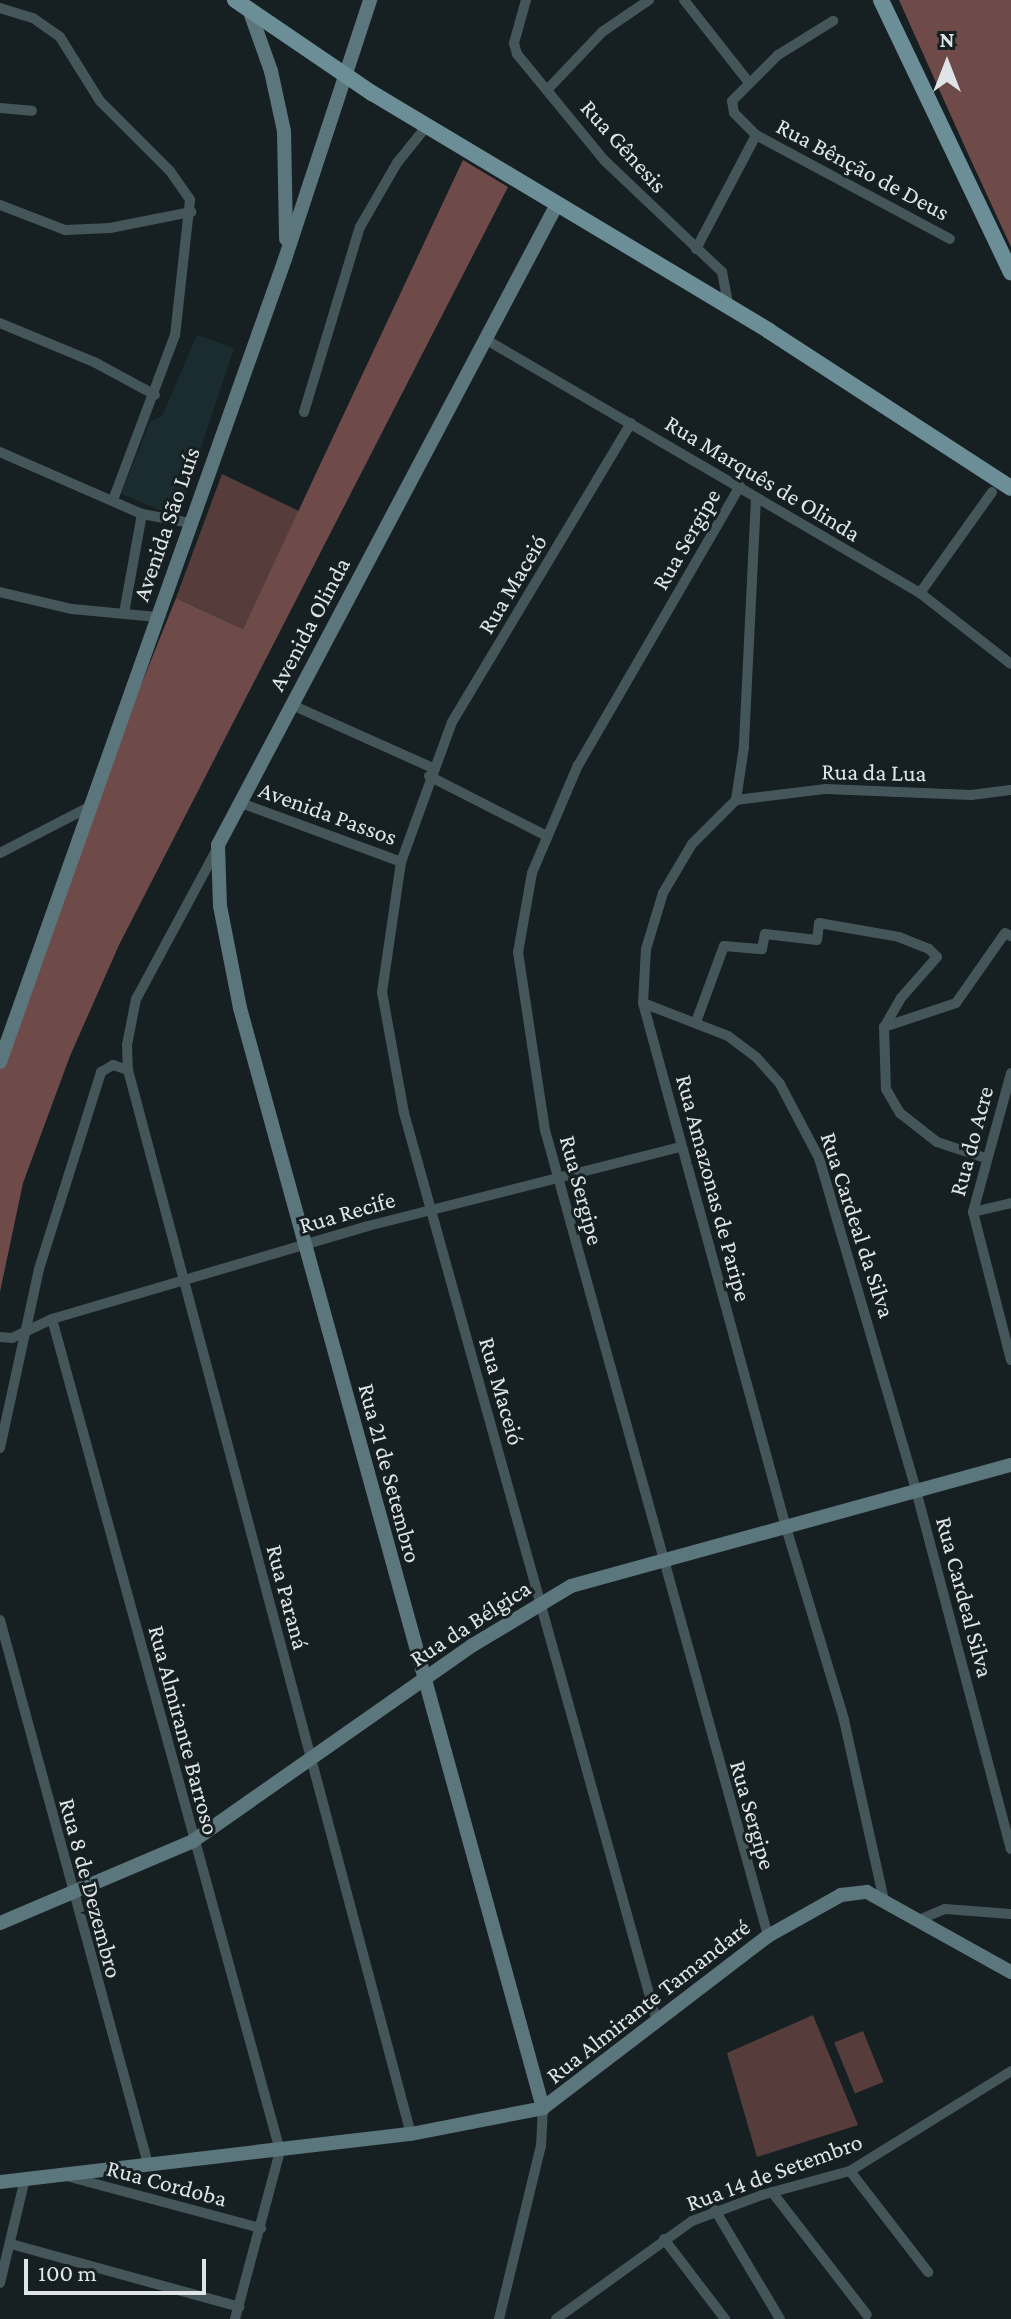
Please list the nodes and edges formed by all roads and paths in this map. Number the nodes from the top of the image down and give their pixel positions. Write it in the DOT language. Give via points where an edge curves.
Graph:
graph roads {
  1 [pos="235,0"];
  2 [pos="370,0"];
  3 [pos="526,0"];
  4 [pos="649,0"];
  5 [pos="684,0"];
  6 [pos="881,0"];
  7 [pos="0,8"];
  8 [pos="250,12"];
  9 [pos="833,21"];
  10 [pos="747,80"];
  11 [pos="548,89"];
  12 [pos="0,108"];
  13 [pos="32,111"];
  14 [pos="426,127"];
  15 [pos="756,135"];
  16 [pos="0,205"];
  17 [pos="556,206"];
  18 [pos="191,212"];
  19 [pos="950,239"];
  20 [pos="696,249"];
  21 [pos="285,259"];
  22 [pos="1011,273"];
  23 [pos="729,307"];
  24 [pos="0,323"];
  25 [pos="485,339"];
  26 [pos="155,395"];
  27 [pos="304,412"];
  28 [pos="631,423"];
  29 [pos="0,452"];
  30 [pos="985,468"];
  31 [pos="1011,471"];
  32 [pos="740,486"];
  33 [pos="1011,489"];
  34 [pos="992,492"];
  35 [pos="756,498"];
  36 [pos="113,500"];
  37 [pos="142,514"];
  38 [pos="190,523"];
  39 [pos="0,592"];
  40 [pos="920,593"];
  41 [pos="124,613"];
  42 [pos="157,617"];
  43 [pos="1011,664"];
  44 [pos="292,705"];
  45 [pos="431,772"];
  46 [pos="1011,790"];
  47 [pos="736,800"];
  48 [pos="241,803"];
  49 [pos="91,806"];
  50 [pos="547,836"];
  51 [pos="218,845"];
  52 [pos="0,853"];
  53 [pos="401,862"];
  54 [pos="1011,936"];
  55 [pos="643,1003"];
  56 [pos="696,1022"];
  57 [pos="884,1027"];
  58 [pos="0,1062"];
  59 [pos="128,1070"];
  60 [pos="1011,1073"];
  61 [pos="681,1147"];
  62 [pos="985,1158"];
  63 [pos="559,1179"];
  64 [pos="1011,1203"];
  65 [pos="431,1210"];
  66 [pos="973,1212"];
  67 [pos="305,1245"];
  68 [pos="182,1280"];
  69 [pos="52,1319"];
  70 [pos="27,1327"];
  71 [pos="0,1337"];
  72 [pos="1011,1360"];
  73 [pos="0,1448"];
  74 [pos="1011,1465"];
  75 [pos="917,1494"];
  76 [pos="785,1524"];
  77 [pos="661,1558"];
  78 [pos="541,1602"];
  79 [pos="0,1620"];
  80 [pos="423,1680"];
  81 [pos="312,1760"];
  82 [pos="193,1841"];
  83 [pos="1011,1849"];
  84 [pos="72,1895"];
  85 [pos="884,1901"];
  86 [pos="1011,1914"];
  87 [pos="921,1919"];
  88 [pos="0,1923"];
  89 [pos="768,1936"];
  90 [pos="1011,1972"];
  91 [pos="657,2022"];
  92 [pos="1011,2071"];
  93 [pos="543,2108"];
  94 [pos="411,2134"];
  95 [pos="280,2151"];
  96 [pos="148,2164"];
  97 [pos="850,2171"];
  98 [pos="64,2176"];
  99 [pos="25,2179"];
  100 [pos="0,2182"];
  101 [pos="772,2192"];
  102 [pos="715,2210"];
  103 [pos="261,2228"];
  104 [pos="664,2239"];
  105 [pos="11,2244"];
  106 [pos="928,2272"];
  107 [pos="0,2283"];
  108 [pos="239,2307"];
  109 [pos="867,2315"];
  110 [pos="235,2319"];
  111 [pos="499,2319"];
  112 [pos="556,2319"];
  113 [pos="725,2319"];
  114 [pos="780,2319"];
  1 -- 8 [label="main road"];
  2 -- 21 [label="main road, Avenida São Luís"];
  3 -- 11 [label="street, Rua Gênesis" via="514,46"];
  4 -- 11 [label="street" via="602,32"];
  5 -- 10 [label="street"];
  6 -- 22 [label="main road"];
  7 -- 18 [label="street" via="33,18 60,37 100,101 185,188"];
  8 -- 14 [label="main road"];
  8 -- 21 [label="main road" via="284,131"];
  9 -- 10 [label="street"];
  10 -- 15 [label="street" via="731,107"];
  11 -- 20 [label="street, Rua Gênesis" via="604,160"];
  12 -- 13 [label="street"];
  14 -- 17 [label="main road"];
  14 -- 27 [label="street" via="397,163 360,227"];
  15 -- 19 [label="street, Rua Bênção de Deus"];
  15 -- 20 [label="street"];
  16 -- 18 [label="street" via="65,230 110,228"];
  17 -- 23 [label="main road"];
  17 -- 25 [label="main road, Avenida Olinda"];
  18 -- 26 [label="street" via="182,302"];
  20 -- 23 [label="street, Rua Gênesis" via="726,278"];
  21 -- 38 [label="main road, Avenida São Luís"];
  23 -- 30 [label="main road"];
  24 -- 26 [label="street"];
  25 -- 28 [label="street, Rua Marquês de Olinda"];
  25 -- 44 [label="main road, Avenida Olinda"];
  26 -- 36 [label="street"];
  28 -- 32 [label="street, Rua Marquês de Olinda"];
  28 -- 45 [label="street, Rua Maceió" via="452,722"];
  29 -- 36 [label="street"];
  30 -- 31 [label="main road"];
  30 -- 33 [label="main road"];
  30 -- 34 [label="street"];
  32 -- 35 [label="street, Rua Marquês de Olinda"];
  32 -- 50 [label="street, Rua Sergipe" via="578,765"];
  33 -- 34 [label="street"];
  34 -- 40 [label="street"];
  35 -- 40 [label="street, Rua Marquês de Olinda"];
  35 -- 47 [label="street" via="744,747"];
  36 -- 37 [label="street"];
  37 -- 38 [label="street"];
  37 -- 41 [label="street"];
  38 -- 42 [label="main road, Avenida São Luís"];
  39 -- 41 [label="street" via="72,609"];
  40 -- 43 [label="street, Rua Marquês de Olinda"];
  41 -- 42 [label="street"];
  42 -- 49 [label="main road, Avenida São Luís"];
  44 -- 45 [label="street"];
  44 -- 48 [label="main road, Avenida Olinda"];
  45 -- 50 [label="street"];
  45 -- 53 [label="street, Rua Maceió"];
  46 -- 47 [label="street, Rua da Lua" via="971,795 826,789"];
  47 -- 55 [label="street, Rua Amazonas de Paripe" via="692,844 663,893 646,949"];
  48 -- 51 [label="main road, Avenida Olinda"];
  48 -- 53 [label="street, Avenida Passos"];
  49 -- 52 [label="street"];
  49 -- 58 [label="main road, Avenida São Luís"];
  50 -- 63 [label="street, Rua Sergipe" via="521,914 518,952 536,1089"];
  51 -- 59 [label="street, Avenida Olinda" via="136,999"];
  51 -- 67 [label="main road, Rua 21 de Setembro" via="228,956"];
  53 -- 65 [label="street, Rua Maceió" via="382,992 404,1113"];
  54 -- 57 [label="street" via="1005,933 956,1003"];
  55 -- 56 [label="street, Rua Cardeal da Silva"];
  55 -- 61 [label="street, Rua Amazonas de Paripe"];
  56 -- 57 [label="street" via="724,946 762,949 765,934 817,940 819,923 899,937 937,957"];
  56 -- 75 [label="street, Rua Cardeal da Silva" via="756,1057 803,1123 819,1158"];
  57 -- 62 [label="street" via="886,1089 900,1113 937,1142"];
  59 -- 68 [label="street, Rua Paraná"];
  59 -- 70 [label="street" via="113,1065 101,1072 39,1269"];
  60 -- 62 [label="street, Rua do Acre"];
  61 -- 63 [label="street, Rua Recife"];
  61 -- 76 [label="street, Rua Amazonas de Paripe"];
  62 -- 66 [label="street, Rua do Acre"];
  63 -- 65 [label="street, Rua Recife"];
  63 -- 77 [label="street, Rua Sergipe"];
  64 -- 66 [label="street"];
  65 -- 67 [label="street, Rua Recife"];
  65 -- 78 [label="street, Rua Maceió"];
  66 -- 72 [label="street, Rua do Acre"];
  67 -- 68 [label="street, Rua Recife"];
  67 -- 80 [label="main road, Rua 21 de Setembro"];
  68 -- 69 [label="street, Rua Recife"];
  68 -- 81 [label="street, Rua Paraná"];
  69 -- 70 [label="street, Rua Recife"];
  69 -- 82 [label="street, Rua Almirante Barroso"];
  70 -- 71 [label="street, Rua Recife" via="12,1338"];
  70 -- 73 [label="street"];
  74 -- 75 [label="main road, Rua da Bélgica"];
  75 -- 76 [label="main road, Rua da Bélgica"];
  75 -- 83 [label="street, Rua Cardeal Silva"];
  76 -- 77 [label="main road, Rua da Bélgica"];
  76 -- 85 [label="street, Rua Amazonas de Paripe" via="844,1720"];
  77 -- 78 [label="main road, Rua da Bélgica" via="571,1586"];
  77 -- 89 [label="street, Rua Sergipe"];
  78 -- 80 [label="main road, Rua da Bélgica"];
  78 -- 91 [label="street, Rua Maceió"];
  79 -- 84 [label="street, Rua 8 de Dezembro"];
  80 -- 81 [label="main road, Rua da Bélgica"];
  80 -- 93 [label="main road, Rua 21 de Setembro"];
  81 -- 82 [label="main road, Rua da Bélgica"];
  81 -- 94 [label="street, Rua Paraná"];
  82 -- 84 [label="main road, Rua da Bélgica"];
  82 -- 95 [label="street, Rua Almirante Barroso"];
  84 -- 88 [label="main road, Rua da Bélgica"];
  84 -- 96 [label="street, Rua 8 de Dezembro"];
  85 -- 87 [label="main road, Rua Almirante Tamandaré"];
  85 -- 89 [label="main road, Rua Almirante Tamandaré" via="867,1892 841,1895"];
  86 -- 87 [label="street" via="945,1909"];
  87 -- 90 [label="main road, Rua Almirante Tamandaré"];
  89 -- 91 [label="main road, Rua Almirante Tamandaré"];
  91 -- 93 [label="main road, Rua Almirante Tamandaré"];
  92 -- 97 [label="street, Rua 14 de Setembro"];
  93 -- 94 [label="main road, Rua Almirante Tamandaré"];
  93 -- 111 [label="street" via="541,2146"];
  94 -- 95 [label="main road, Rua Almirante Tamandaré"];
  95 -- 96 [label="main road, Rua Almirante Tamandaré"];
  95 -- 103 [label="street"];
  96 -- 98 [label="main road, Rua Almirante Tamandaré"];
  97 -- 101 [label="street, Rua 14 de Setembro"];
  97 -- 106 [label="street"];
  98 -- 99 [label="main road, Rua Almirante Tamandaré"];
  98 -- 103 [label="street, Rua Cordoba"];
  99 -- 100 [label="main road, Rua Almirante Tamandaré"];
  99 -- 105 [label="street"];
  101 -- 102 [label="street, Rua 14 de Setembro"];
  101 -- 109 [label="street"];
  102 -- 104 [label="street, Rua 14 de Setembro"];
  102 -- 114 [label="street"];
  103 -- 108 [label="street"];
  104 -- 112 [label="street, Rua 14 de Setembro"];
  104 -- 113 [label="street"];
  105 -- 107 [label="street"];
  105 -- 108 [label="street"];
  108 -- 110 [label="street"];
}
